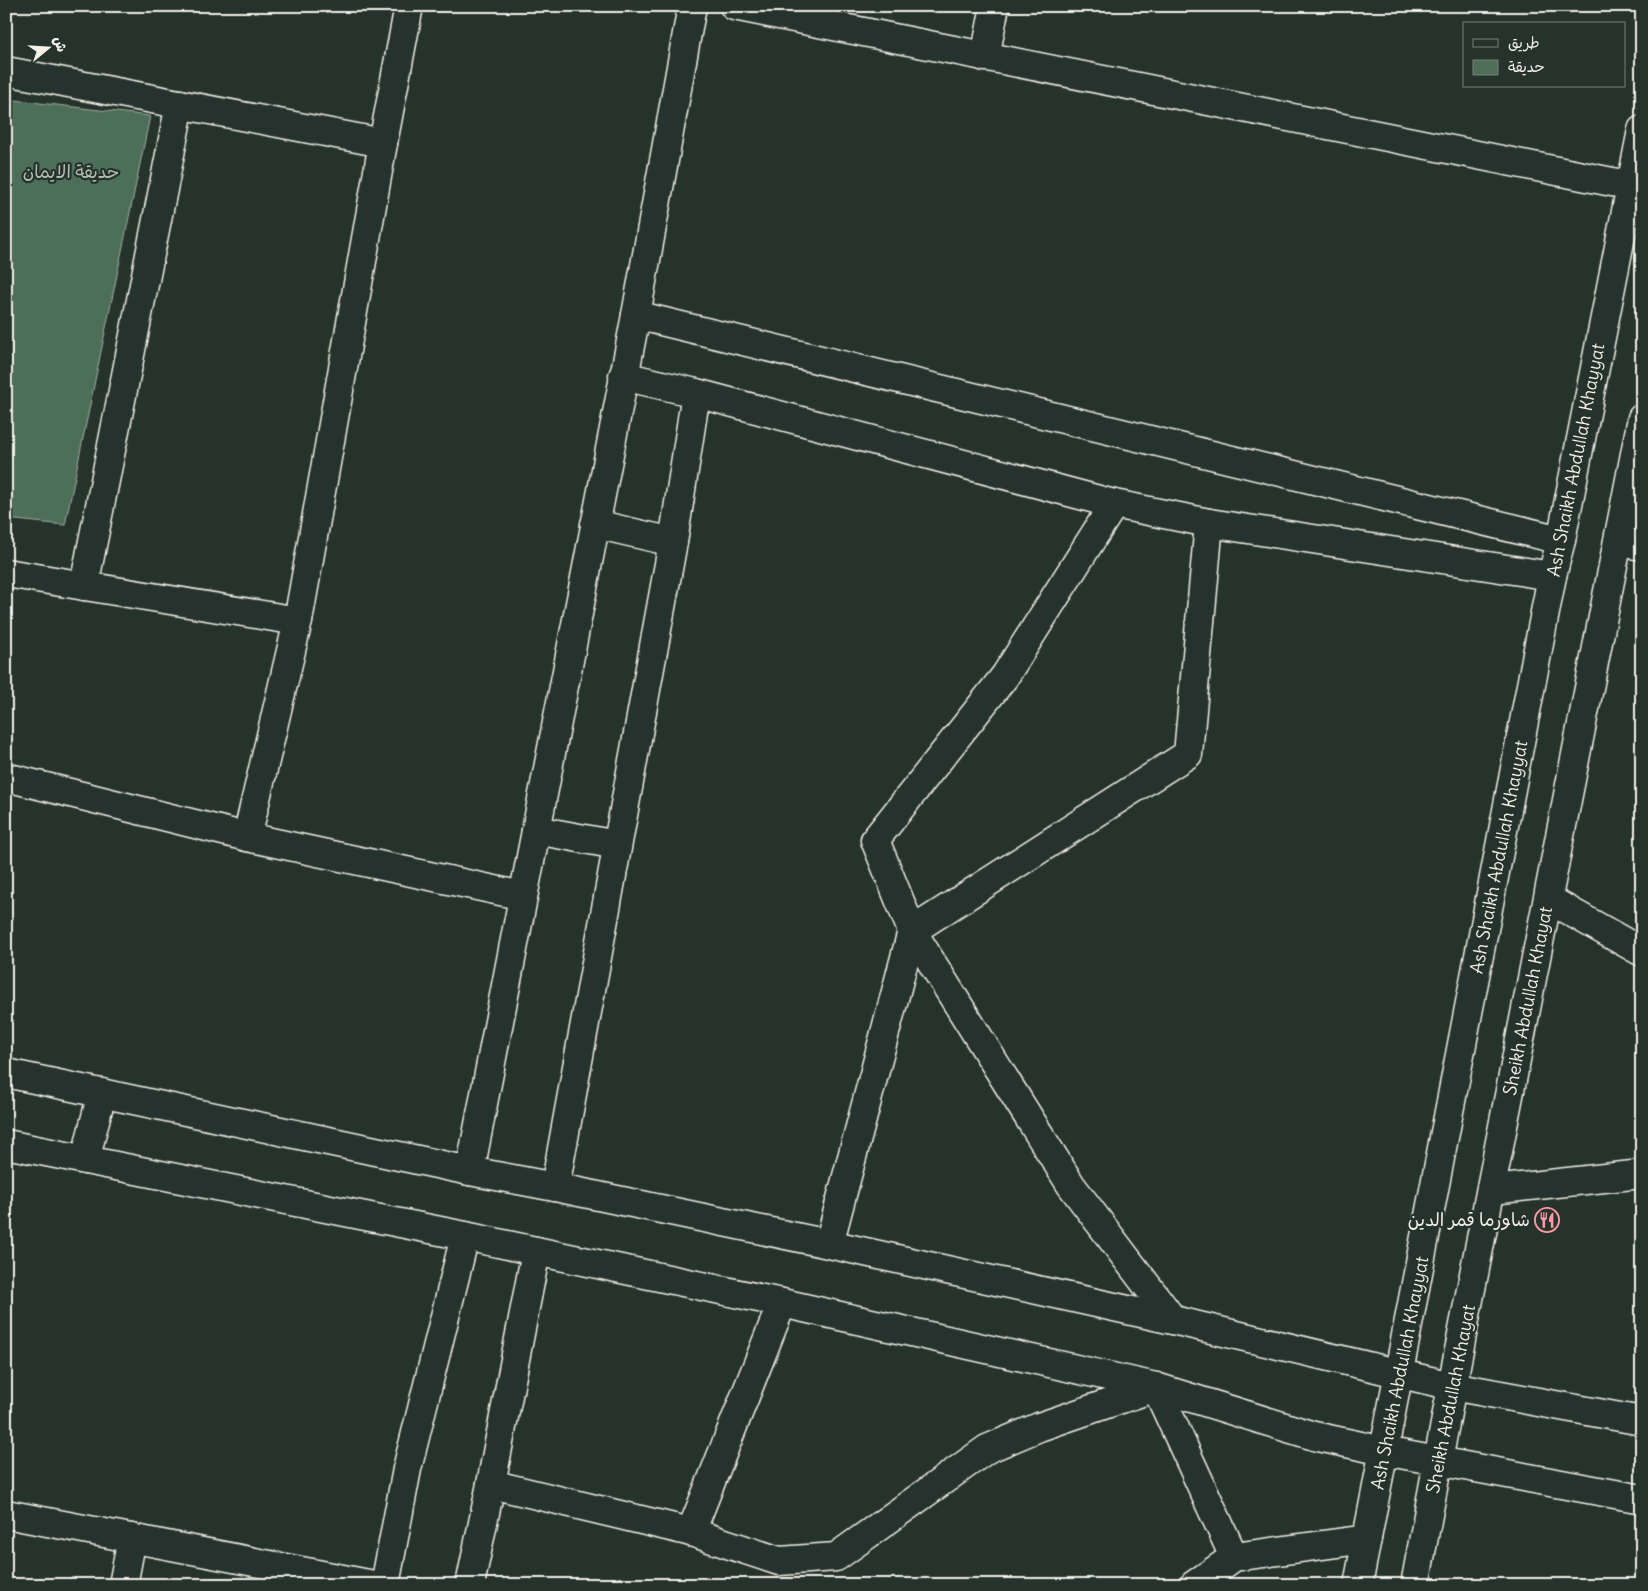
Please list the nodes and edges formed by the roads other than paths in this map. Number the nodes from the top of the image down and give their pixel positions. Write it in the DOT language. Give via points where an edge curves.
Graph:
graph roads {
  1 [pos="409,6"];
  2 [pos="692,6"];
  3 [pos="734,6"];
  4 [pos="994,6"];
  5 [pos="985,57"];
  6 [pos="6,71"];
  7 [pos="180,104"];
  8 [pos="1642,130"];
  9 [pos="382,143"];
  10 [pos="1636,187"];
  11 [pos="636,315"];
  12 [pos="623,376"];
  13 [pos="696,393"];
  14 [pos="1642,418"];
  15 [pos="1114,504"];
  16 [pos="1209,523"];
  17 [pos="594,524"];
  18 [pos="1561,540"];
  19 [pos="673,542"];
  20 [pos="1630,544"];
  21 [pos="6,573"];
  22 [pos="1552,576"];
  23 [pos="84,586"];
  24 [pos="298,621"];
  25 [pos="6,777"];
  26 [pos="536,830"];
  27 [pos="247,837"];
  28 [pos="617,845"];
  29 [pos="523,896"];
  30 [pos="1548,899"];
  31 [pos="912,931"];
  32 [pos="1642,952"];
  33 [pos="6,1073"];
  34 [pos="102,1093"];
  35 [pos="6,1144"];
  36 [pos="85,1160"];
  37 [pos="470,1171"];
  38 [pos="1642,1174"];
  39 [pos="555,1187"];
  40 [pos="1492,1190"];
  41 [pos="464,1236"];
  42 [pos="828,1244"];
  43 [pos="536,1251"];
  44 [pos="782,1302"];
  45 [pos="1173,1320"];
  46 [pos="1399,1374"];
  47 [pos="1452,1386"];
  48 [pos="1156,1387"];
  49 [pos="1642,1421"];
  50 [pos="1384,1451"];
  51 [pos="1439,1461"];
  52 [pos="491,1484"];
  53 [pos="1642,1499"];
  54 [pos="6,1514"];
  55 [pos="691,1532"];
  56 [pos="132,1538"];
  57 [pos="1367,1539"];
  58 [pos="1234,1557"];
  59 [pos="123,1585"];
  60 [pos="374,1585"];
  61 [pos="384,1585"];
  62 [pos="470,1585"];
  63 [pos="1194,1585"];
  64 [pos="1358,1585"];
  65 [pos="1415,1585"];
  1 -- 9 [label="street"];
  2 -- 11 [label="street"];
  3 -- 5 [label="street"];
  4 -- 5 [label="street"];
  5 -- 10 [label="street"];
  6 -- 7 [label="street"];
  7 -- 9 [label="street"];
  7 -- 23 [label="street"];
  8 -- 10 [label="street, Ash Shaikh Abdullah Khayyat"];
  9 -- 24 [label="street"];
  10 -- 18 [label="street, Ash Shaikh Abdullah Khayyat"];
  11 -- 12 [label="street"];
  11 -- 18 [label="street"];
  12 -- 13 [label="street"];
  12 -- 17 [label="street"];
  13 -- 15 [label="street"];
  13 -- 19 [label="street"];
  14 -- 20 [label="street, Sheikh Abdullah Khayat"];
  15 -- 16 [label="street"];
  15 -- 31 [label="street" via="1006,676 875,840"];
  16 -- 22 [label="street"];
  16 -- 31 [label="street" via="1188,754"];
  17 -- 19 [label="street"];
  17 -- 26 [label="street"];
  18 -- 22 [label="street, Ash Shaikh Abdullah Khayyat"];
  19 -- 28 [label="street"];
  20 -- 30 [label="street, Sheikh Abdullah Khayat"];
  21 -- 23 [label="street"];
  22 -- 46 [label="street, Ash Shaikh Abdullah Khayyat"];
  23 -- 24 [label="street"];
  24 -- 27 [label="street"];
  25 -- 27 [label="street"];
  26 -- 28 [label="street"];
  26 -- 29 [label="street"];
  27 -- 29 [label="street"];
  28 -- 39 [label="street"];
  29 -- 37 [label="street"];
  30 -- 32 [label="street"];
  30 -- 40 [label="street, Sheikh Abdullah Khayat"];
  31 -- 42 [label="street"];
  31 -- 45 [label="street" via="1070,1185"];
  33 -- 34 [label="street"];
  34 -- 36 [label="street"];
  34 -- 37 [label="street"];
  35 -- 36 [label="street"];
  36 -- 41 [label="street"];
  37 -- 39 [label="street"];
  38 -- 40 [label="street"];
  39 -- 42 [label="street"];
  40 -- 47 [label="street, Sheikh Abdullah Khayat"];
  41 -- 43 [label="street"];
  41 -- 61 [label="street" via="408,1469"];
  42 -- 45 [label="street"];
  43 -- 44 [label="street"];
  43 -- 52 [label="street"];
  44 -- 48 [label="street"];
  44 -- 55 [label="street"];
  45 -- 46 [label="street"];
  46 -- 47 [label="street"];
  46 -- 50 [label="street, Ash Shaikh Abdullah Khayyat"];
  47 -- 49 [label="street"];
  47 -- 51 [label="street, Sheikh Abdullah Khayat"];
  48 -- 50 [label="street" via="1314,1436"];
  48 -- 55 [label="street" via="1039,1427 987,1449 836,1558 779,1561"];
  48 -- 58 [label="street"];
  50 -- 51 [label="street"];
  50 -- 57 [label="street, Ash Shaikh Abdullah Khayyat"];
  51 -- 53 [label="street"];
  51 -- 65 [label="street, Sheikh Abdullah Khayat"];
  52 -- 55 [label="street"];
  52 -- 62 [label="street"];
  54 -- 56 [label="street"];
  56 -- 59 [label="street"];
  56 -- 60 [label="street"];
  57 -- 58 [label="street"];
  57 -- 64 [label="street, Ash Shaikh Abdullah Khayyat"];
  58 -- 63 [label="street"];
}
